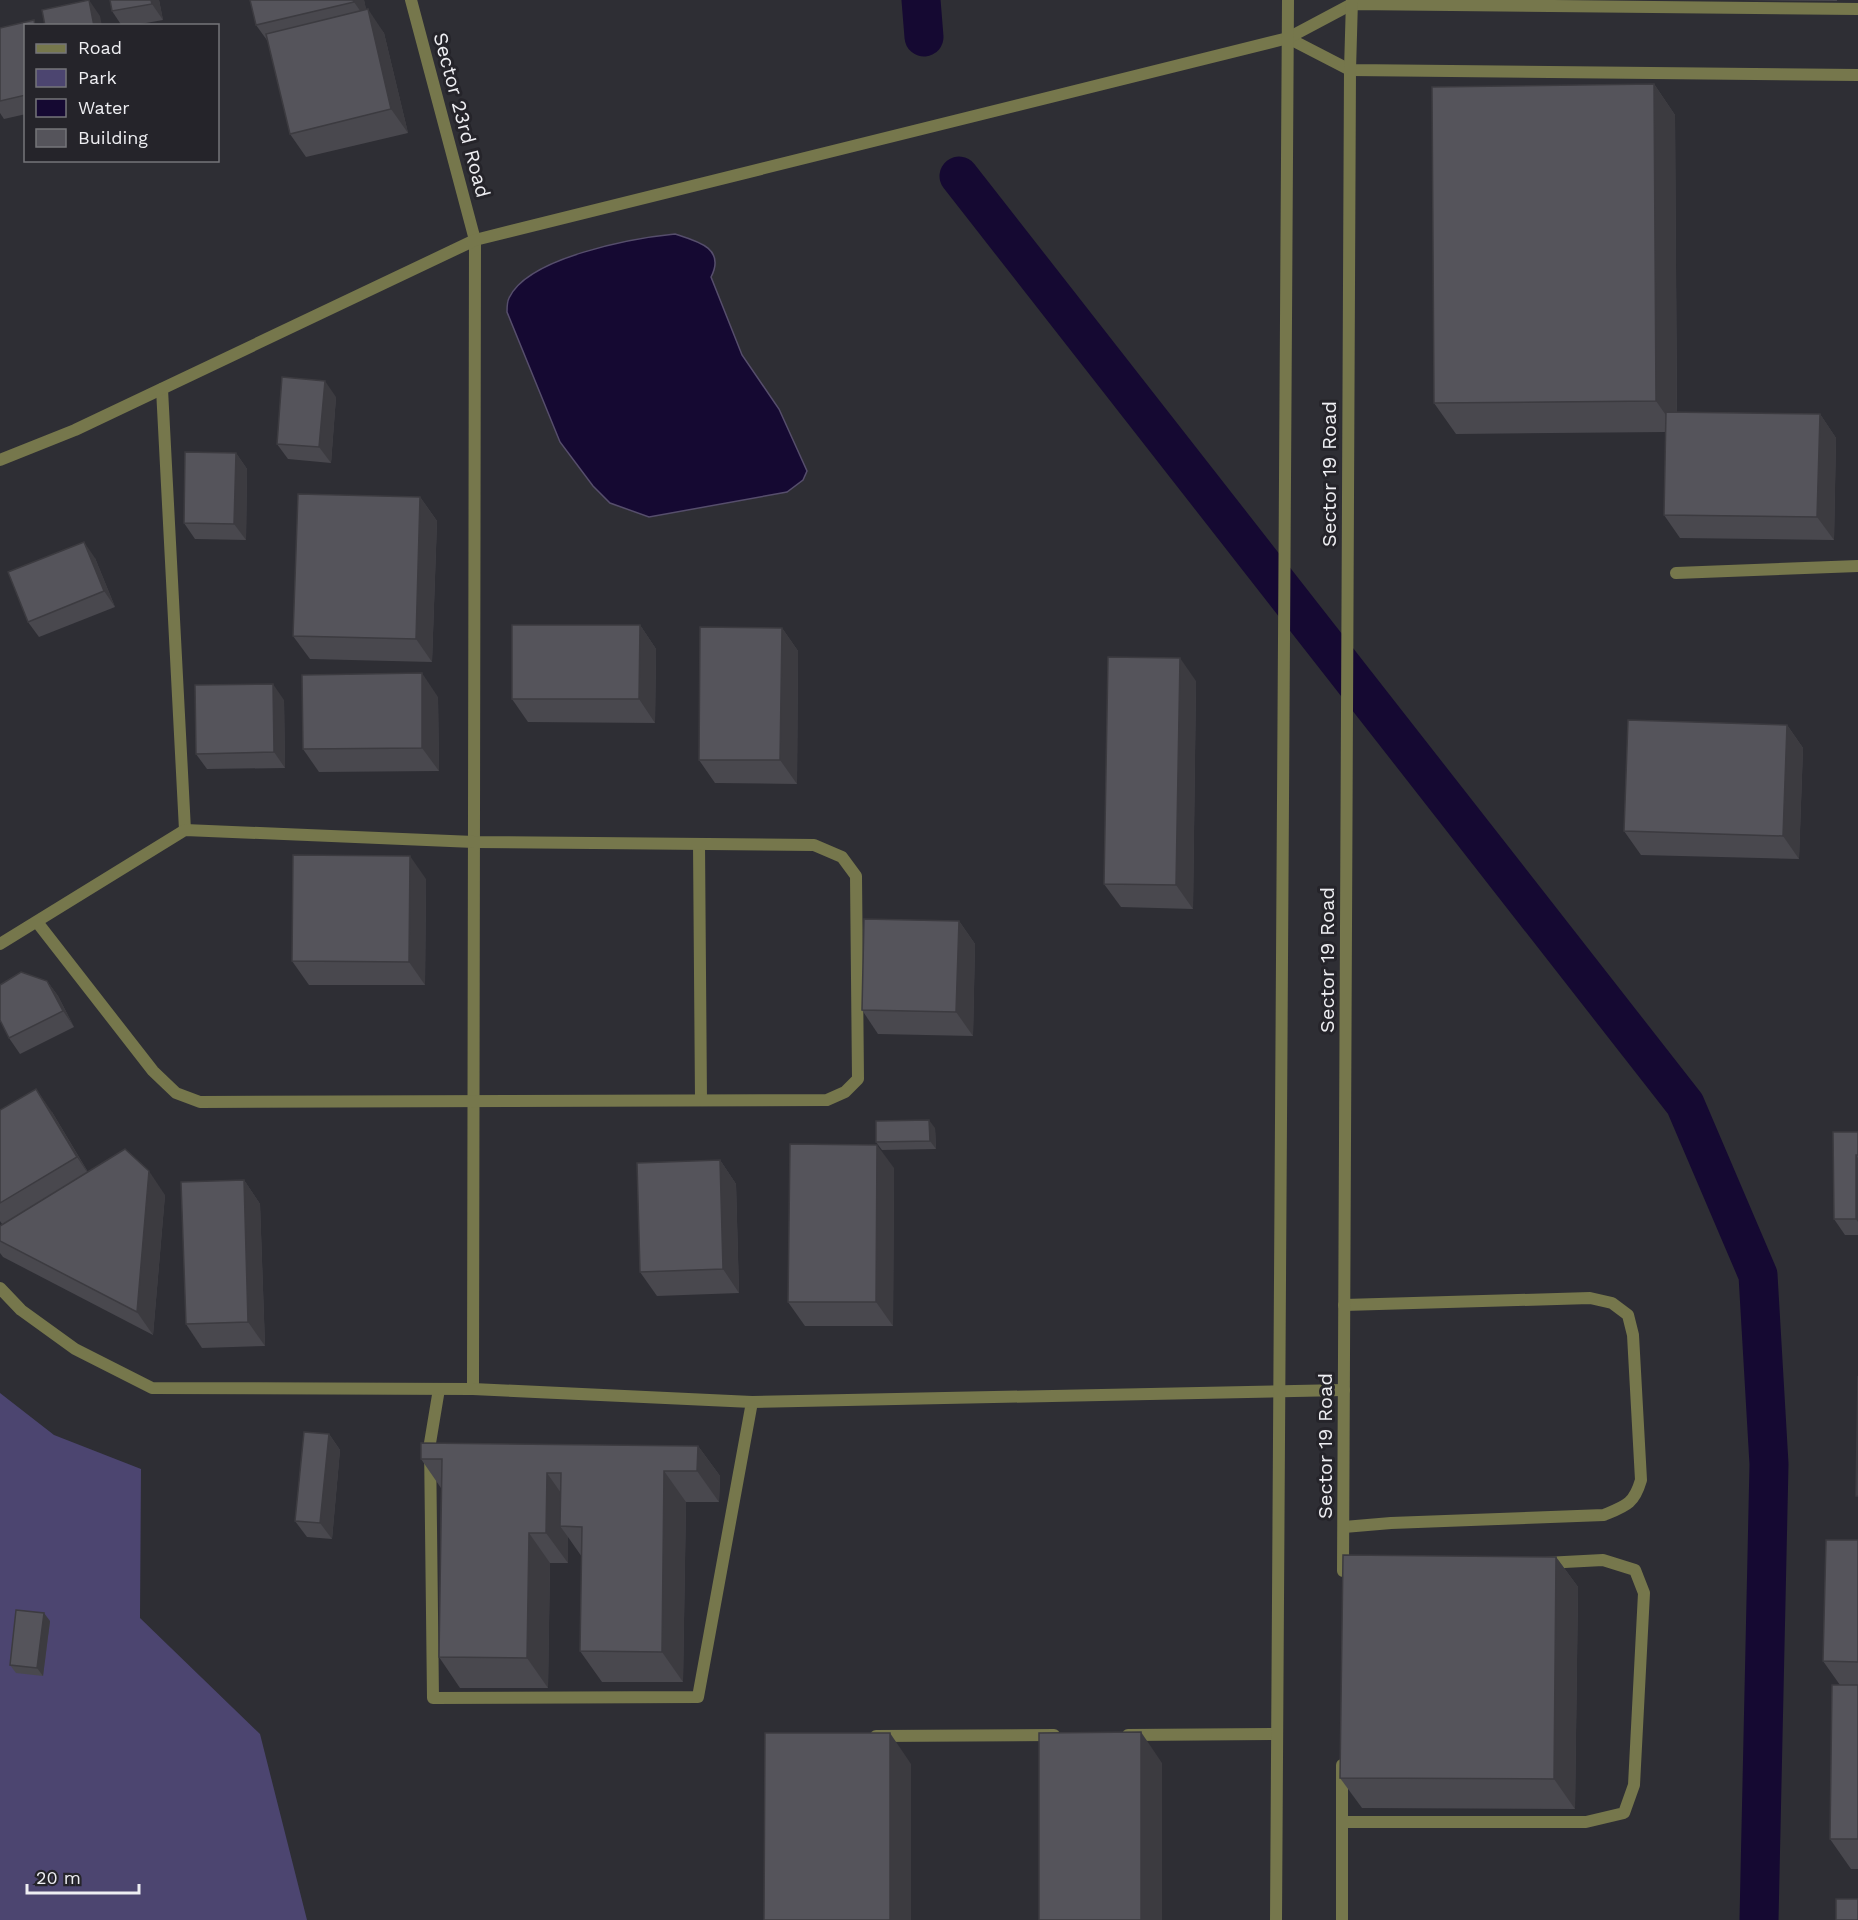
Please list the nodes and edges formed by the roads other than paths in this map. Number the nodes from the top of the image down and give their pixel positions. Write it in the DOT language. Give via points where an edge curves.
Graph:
graph roads {
  1 [pos="411,0"];
  2 [pos="1288,0"];
  3 [pos="1352,2"];
  4 [pos="1858,9"];
  5 [pos="1288,38"];
  6 [pos="1350,70"];
  7 [pos="1858,75"];
  8 [pos="475,240"];
  9 [pos="162,389"];
  10 [pos="0,460"];
  11 [pos="1858,566"];
  12 [pos="1676,573"];
  13 [pos="185,830"];
  14 [pos="474,842"];
  15 [pos="699,844"];
  16 [pos="37,922"];
  17 [pos="0,944"];
  18 [pos="701,1100"];
  19 [pos="474,1102"];
  20 [pos="0,1288"];
  21 [pos="1344,1305"];
  22 [pos="439,1389"];
  23 [pos="473,1389"];
  24 [pos="1279,1389"];
  25 [pos="1344,1390"];
  26 [pos="752,1402"];
  27 [pos="1344,1527"];
  28 [pos="1532,1563"];
  29 [pos="1347,1576"];
  30 [pos="1277,1734"];
  31 [pos="1110,1735"];
  32 [pos="862,1736"];
  33 [pos="1063,1736"];
  34 [pos="1342,1751"];
  35 [pos="1342,1822"];
  36 [pos="1276,1920"];
  37 [pos="1342,1920"];
  1 -- 8 [label="street, Sector 23rd Road"];
  2 -- 5 [label="street"];
  3 -- 4 [label="street"];
  3 -- 5 [label="street"];
  3 -- 6 [label="street, Sector 19 Road"];
  5 -- 6 [label="street"];
  5 -- 8 [label="street"];
  5 -- 24 [label="street"];
  6 -- 7 [label="street"];
  6 -- 21 [label="street, Sector 19 Road"];
  8 -- 9 [label="street"];
  8 -- 14 [label="street, Sector 23rd Road"];
  9 -- 10 [label="street"];
  9 -- 13 [label="street"];
  11 -- 12 [label="street"];
  13 -- 14 [label="street"];
  13 -- 16 [label="street"];
  14 -- 15 [label="street"];
  14 -- 19 [label="street, Sector 23rd Road"];
  15 -- 18 [label="street"];
  15 -- 18 [label="street" via="814,845 842,857 856,876 858,1079 845,1092 827,1100"];
  16 -- 17 [label="street"];
  16 -- 19 [label="street" via="153,1071 176,1093 200,1102"];
  18 -- 19 [label="street"];
  19 -- 23 [label="street, Sector 23rd Road"];
  20 -- 22 [label="street" via="21,1310 75,1349 152,1388"];
  21 -- 25 [label="street, Sector 19 Road"];
  21 -- 27 [label="street" via="1590,1298 1612,1303 1628,1315 1633,1335 1641,1480 1636,1495 1625,1507 1604,1515"];
  22 -- 23 [label="street"];
  22 -- 26 [label="street" via="430,1443 433,1698 698,1697"];
  23 -- 26 [label="street"];
  24 -- 25 [label="street"];
  24 -- 26 [label="street"];
  24 -- 30 [label="street"];
  25 -- 27 [label="street, Sector 19 Road"];
  27 -- 29 [label="street, Sector 19 Road"];
  28 -- 35 [label="street" via="1604,1560 1635,1570 1644,1593 1634,1785 1624,1813 1586,1822"];
  30 -- 31 [label="street"];
  30 -- 36 [label="street"];
  32 -- 33 [label="street"];
  34 -- 35 [label="street"];
  35 -- 37 [label="street"];
}
